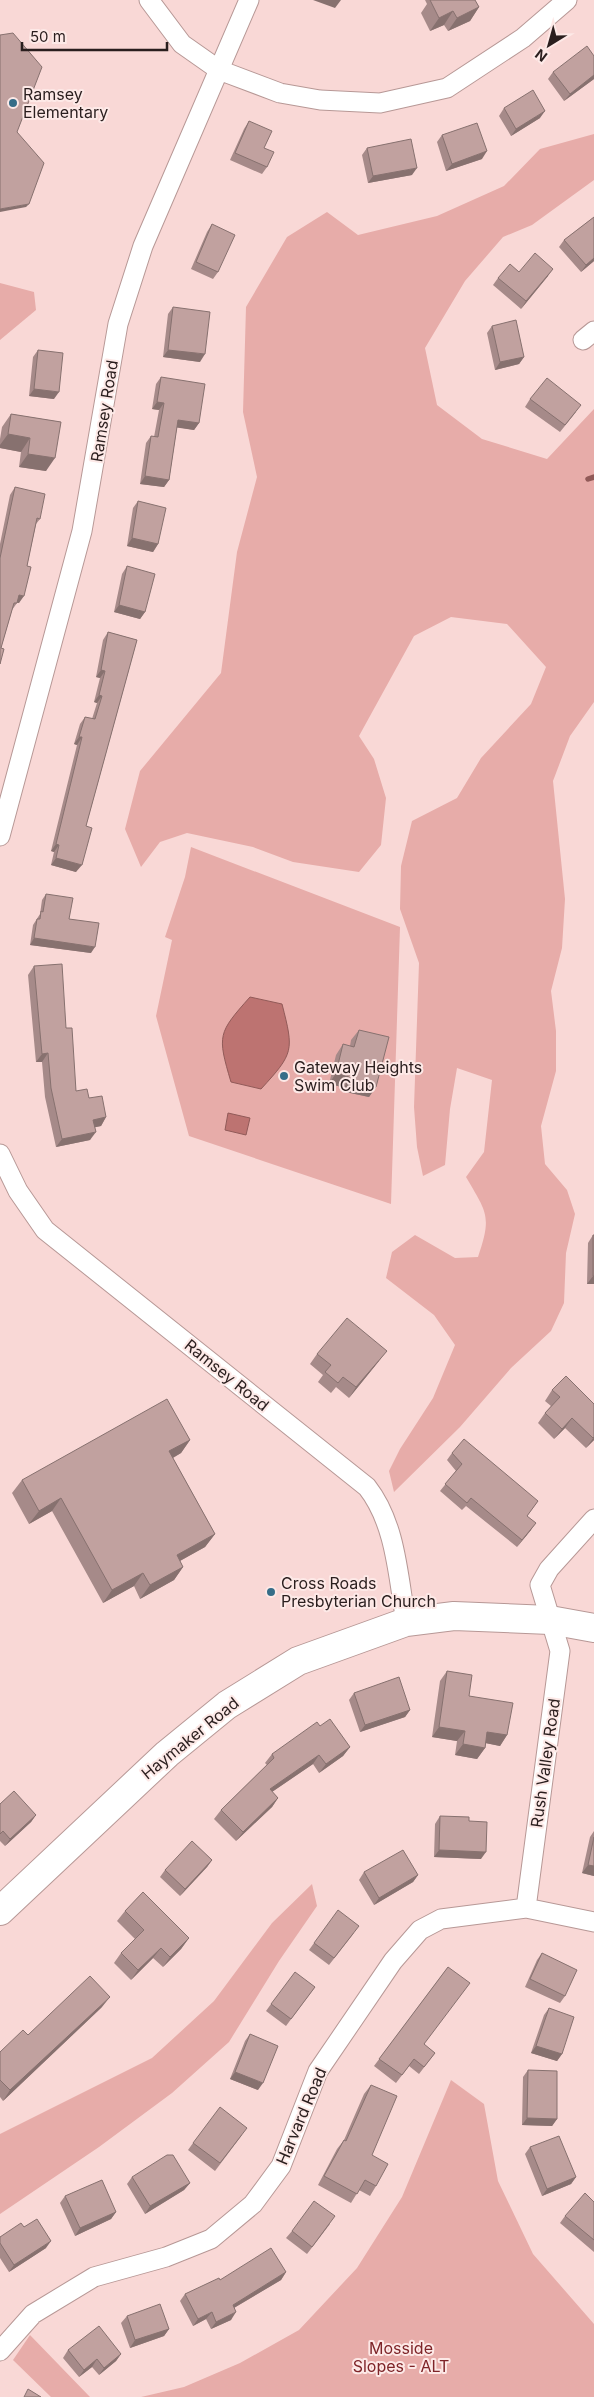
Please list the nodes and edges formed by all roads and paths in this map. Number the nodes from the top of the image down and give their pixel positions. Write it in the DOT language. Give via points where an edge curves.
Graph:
graph roads {
  1 [pos="149,0"];
  2 [pos="249,0"];
  3 [pos="567,0"];
  4 [pos="219,70"];
  5 [pos="0,836"];
  6 [pos="0,1154"];
  7 [pos="594,1519"];
  8 [pos="550,1620"];
  9 [pos="406,1622"];
  10 [pos="594,1628"];
  11 [pos="526,1908"];
  12 [pos="0,1911"];
  13 [pos="594,1922"];
  14 [pos="0,2351"];
  1 -- 4 [label="street" via="182,44"];
  2 -- 4 [label="street, Ramsey Road"];
  3 -- 4 [label="street" via="523,38 447,88 380,103 320,100 280,93"];
  4 -- 5 [label="street, Ramsey Road" via="143,246 118,324 82,531"];
  6 -- 9 [label="street, Ramsey Road" via="18,1192 45,1230 367,1487 379,1502 392,1540"];
  7 -- 8 [label="street, Rush Valley Road" via="549,1568 540,1585"];
  8 -- 9 [label="main road, Haymaker Road" via="454,1616"];
  8 -- 10 [label="main road, Haymaker Road"];
  8 -- 11 [label="street, Rush Valley Road" via="560,1651"];
  9 -- 12 [label="main road, Haymaker Road" via="298,1661 226,1705 167,1754"];
  11 -- 13 [label="street, Harvard Road"];
  11 -- 14 [label="street, Harvard Road" via="441,1919 420,1930 392,1961 318,2071 280,2166 253,2204 211,2239 166,2257 94,2277 33,2314"];
}
